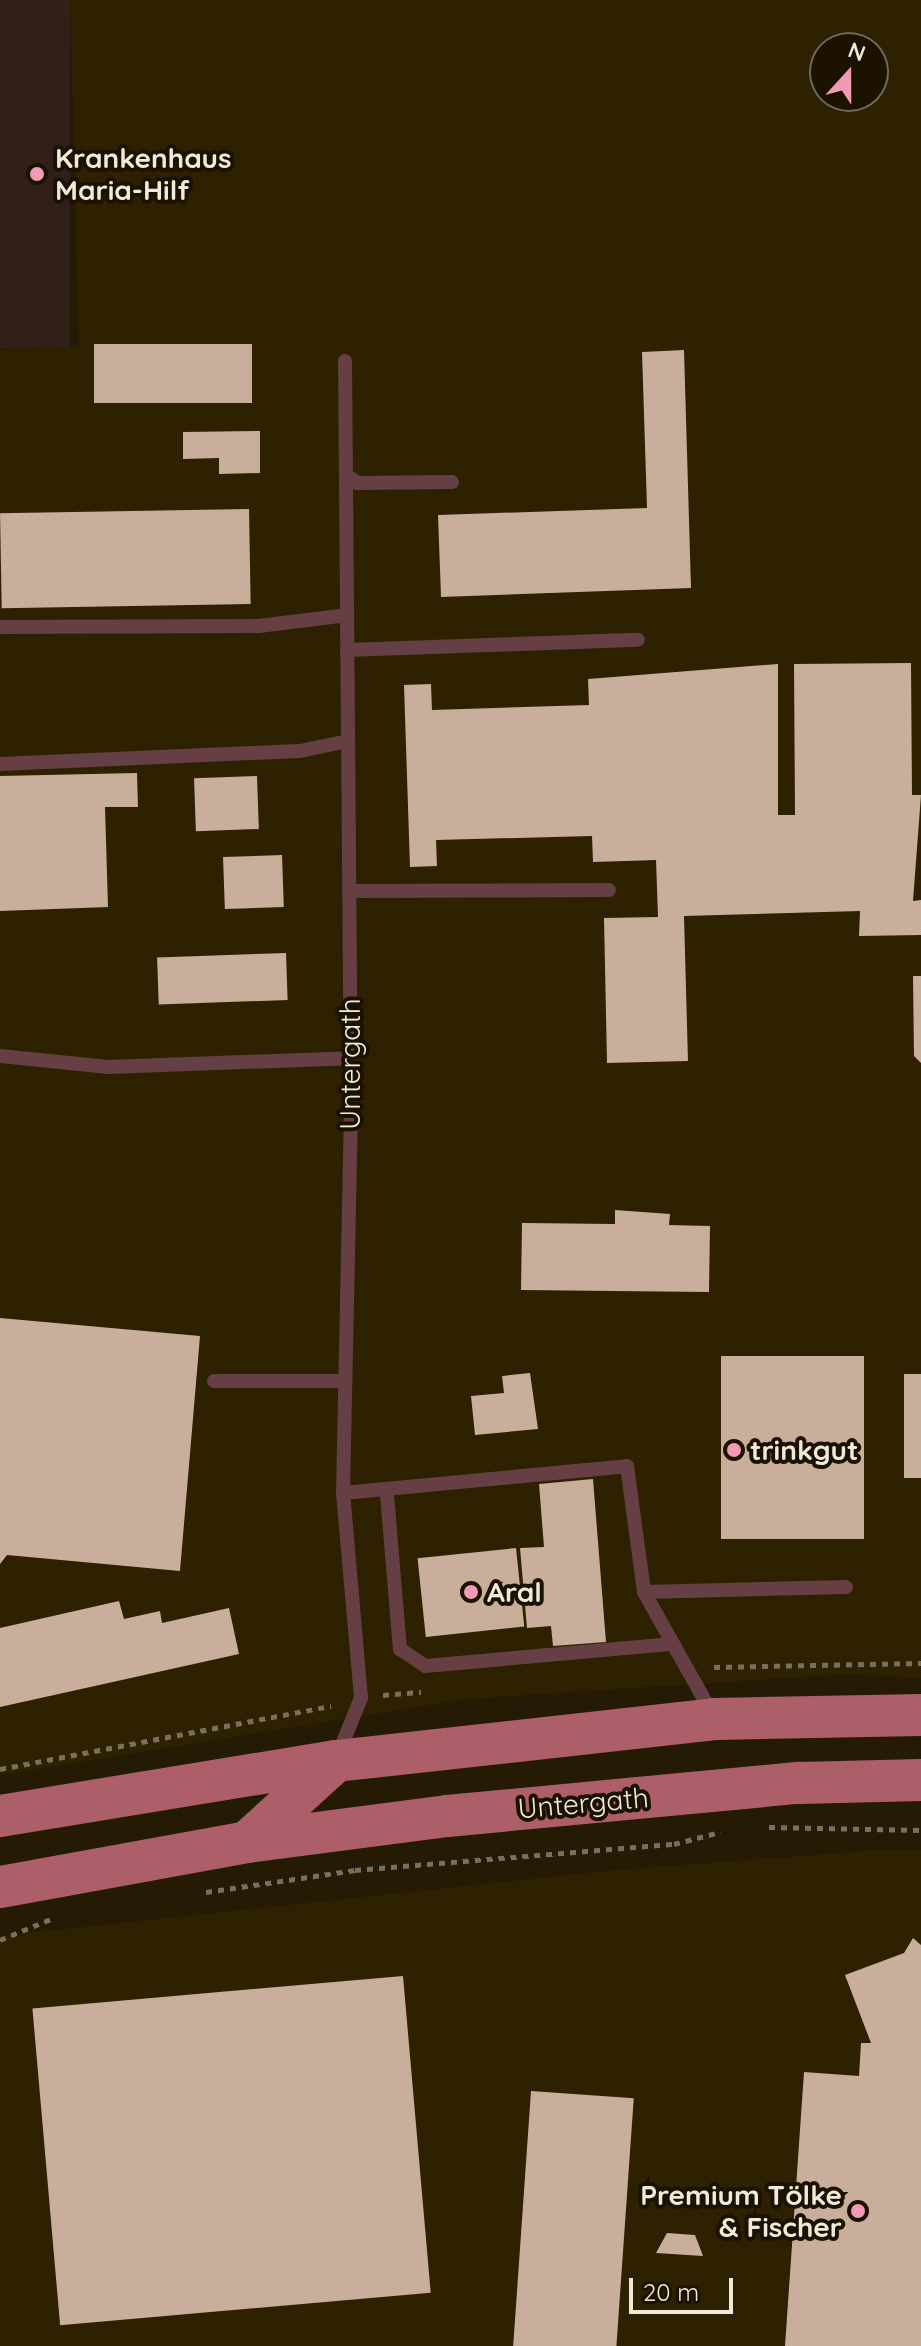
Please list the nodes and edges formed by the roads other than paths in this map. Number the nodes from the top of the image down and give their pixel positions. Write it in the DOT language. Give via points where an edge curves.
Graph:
graph roads {
  1 [pos="345,361"];
  2 [pos="346,475"];
  3 [pos="452,482"];
  4 [pos="347,615"];
  5 [pos="0,627"];
  6 [pos="638,640"];
  7 [pos="347,650"];
  8 [pos="348,741"];
  9 [pos="0,764"];
  10 [pos="609,890"];
  11 [pos="349,891"];
  12 [pos="0,1056"];
  13 [pos="350,1058"];
  14 [pos="214,1381"];
  15 [pos="342,1381"];
  16 [pos="343,1493"];
  17 [pos="387,1495"];
  18 [pos="846,1587"];
  19 [pos="644,1592"];
  20 [pos="673,1644"];
  21 [pos="921,1715"];
  22 [pos="715,1719"];
  23 [pos="336,1761"];
  24 [pos="921,1780"];
  25 [pos="0,1816"];
  26 [pos="247,1842"];
  27 [pos="0,1887"];
  1 -- 2 [label="lane, Untergath"];
  2 -- 3 [label="lane" via="358,483"];
  2 -- 4 [label="lane, Untergath"];
  4 -- 5 [label="lane" via="259,626"];
  4 -- 7 [label="lane, Untergath"];
  6 -- 7 [label="lane"];
  7 -- 8 [label="lane, Untergath"];
  8 -- 9 [label="lane" via="300,751"];
  8 -- 11 [label="lane, Untergath"];
  10 -- 11 [label="lane"];
  11 -- 13 [label="lane, Untergath"];
  12 -- 13 [label="lane" via="108,1067"];
  13 -- 15 [label="lane, Untergath"];
  14 -- 15 [label="lane"];
  15 -- 16 [label="lane, Untergath"];
  16 -- 17 [label="lane"];
  16 -- 23 [label="lane, Untergath" via="361,1698"];
  17 -- 19 [label="lane" via="627,1466"];
  17 -- 20 [label="lane" via="400,1649 425,1666"];
  18 -- 19 [label="lane"];
  19 -- 20 [label="lane"];
  20 -- 22 [label="lane"];
  21 -- 22 [label="main road"];
  22 -- 23 [label="main road"];
  23 -- 25 [label="main road"];
  23 -- 26 [label="main road, Untergath"];
  24 -- 26 [label="main road, Untergath" via="523,1808"];
  26 -- 27 [label="main road, Untergath"];
}
